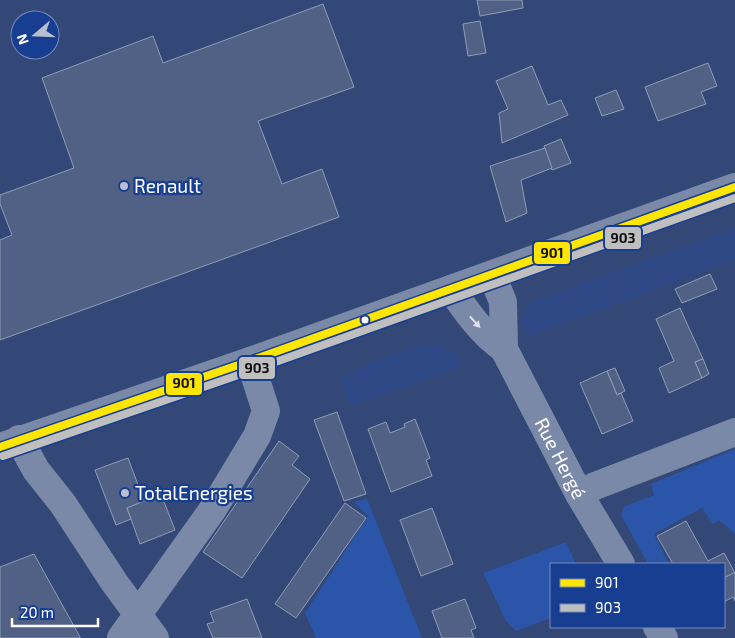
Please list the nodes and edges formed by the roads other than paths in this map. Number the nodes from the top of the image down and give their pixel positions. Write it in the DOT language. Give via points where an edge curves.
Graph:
graph roads {
  1 [pos="735,187"];
  2 [pos="492,275"];
  3 [pos="451,289"];
  4 [pos="504,349"];
  5 [pos="250,361"];
  6 [pos="735,432"];
  7 [pos="10,443"];
  8 [pos="579,494"];
  9 [pos="619,563"];
  10 [pos="138,613"];
  11 [pos="120,638"];
  12 [pos="155,638"];
  1 -- 2 [label="main road"];
  2 -- 3 [label="main road"];
  2 -- 4 [label="street, Rue Hergé" via="503,302"];
  3 -- 4 [label="street, Rue Hergé, one-way" via="469,315"];
  3 -- 5 [label="main road"];
  4 -- 8 [label="street, Rue Hergé"];
  5 -- 7 [label="main road"];
  5 -- 10 [label="street" via="266,411 257,436 213,509"];
  6 -- 8 [label="street"];
  7 -- 10 [label="street" via="63,504"];
  8 -- 9 [label="street, Rue Hergé"];
  10 -- 11 [label="street"];
  10 -- 12 [label="street"];
}
